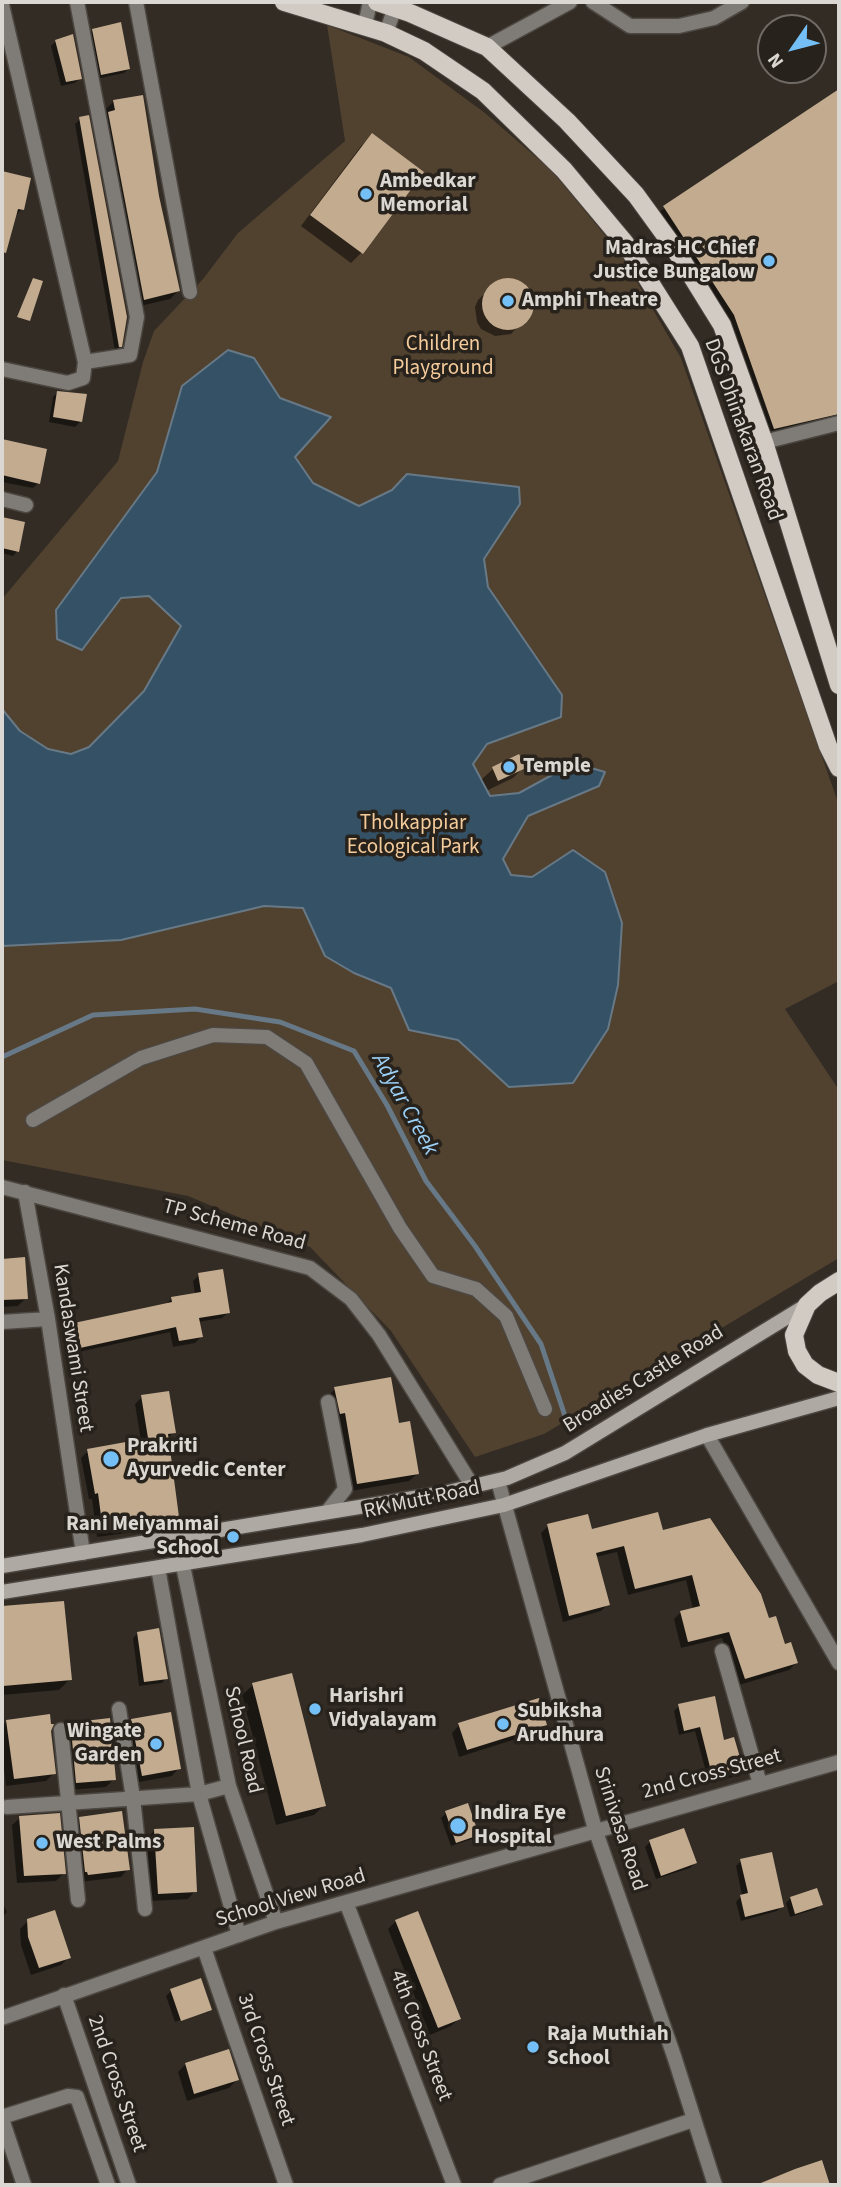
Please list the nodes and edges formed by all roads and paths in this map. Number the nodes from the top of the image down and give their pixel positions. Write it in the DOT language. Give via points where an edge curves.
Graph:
graph roads {
  1 [pos="77,2"];
  2 [pos="136,2"];
  3 [pos="285,2"];
  4 [pos="370,2"];
  5 [pos="377,2"];
  6 [pos="570,2"];
  7 [pos="593,2"];
  8 [pos="742,2"];
  9 [pos="2,5"];
  10 [pos="397,5"];
  11 [pos="365,25"];
  12 [pos="386,33"];
  13 [pos="487,47"];
  14 [pos="190,292"];
  15 [pos="85,362"];
  16 [pos="2,369"];
  17 [pos="839,423"];
  18 [pos="764,442"];
  19 [pos="2,499"];
  20 [pos="26,505"];
  21 [pos="839,685"];
  22 [pos="839,768"];
  23 [pos="33,1120"];
  24 [pos="2,1187"];
  25 [pos="26,1192"];
  26 [pos="839,1281"];
  27 [pos="807,1305"];
  28 [pos="48,1320"];
  29 [pos="2,1322"];
  30 [pos="839,1383"];
  31 [pos="839,1398"];
  32 [pos="328,1402"];
  33 [pos="545,1409"];
  34 [pos="707,1435"];
  35 [pos="498,1481"];
  36 [pos="473,1487"];
  37 [pos="505,1505"];
  38 [pos="327,1512"];
  39 [pos="177,1537"];
  40 [pos="83,1553"];
  41 [pos="183,1563"];
  42 [pos="2,1566"];
  43 [pos="158,1568"];
  44 [pos="2,1592"];
  45 [pos="722,1651"];
  46 [pos="839,1663"];
  47 [pos="119,1709"];
  48 [pos="61,1730"];
  49 [pos="839,1762"];
  50 [pos="760,1784"];
  51 [pos="229,1786"];
  52 [pos="199,1794"];
  53 [pos="133,1798"];
  54 [pos="69,1803"];
  55 [pos="7,1807"];
  56 [pos="595,1829"];
  57 [pos="78,1900"];
  58 [pos="346,1902"];
  59 [pos="145,1909"];
  60 [pos="276,1922"];
  61 [pos="239,1935"];
  62 [pos="204,1948"];
  63 [pos="64,1995"];
  64 [pos="2,2018"];
  65 [pos="2,2118"];
  66 [pos="693,2119"];
  67 [pos="24,2185"];
  68 [pos="108,2185"];
  69 [pos="129,2185"];
  70 [pos="286,2185"];
  71 [pos="454,2185"];
  72 [pos="500,2185"];
  73 [pos="715,2185"];
  1 -- 15 [label="street" via="137,317 130,355"];
  2 -- 14 [label="street"];
  3 -- 11 [label="main road, DGS Dhinakaran Road"];
  4 -- 11 [label="street"];
  5 -- 10 [label="main road, DGS Dhinakaran Road"];
  6 -- 13 [label="street"];
  7 -- 8 [label="street" via="630,26 679,26 714,18"];
  9 -- 15 [label="street"];
  10 -- 12 [label="street"];
  10 -- 13 [label="main road, DGS Dhinakaran Road"];
  11 -- 12 [label="main road, DGS Dhinakaran Road"];
  12 -- 22 [label="main road, DGS Dhinakaran Road" via="424,51 483,91 564,170 625,243 690,346"];
  13 -- 18 [label="main road, DGS Dhinakaran Road" via="567,121 636,195 673,246 722,325"];
  15 -- 16 [label="street" via="83,378 68,383"];
  17 -- 18 [label="street"];
  18 -- 21 [label="main road, DGS Dhinakaran Road"];
  19 -- 20 [label="street"];
  23 -- 33 [label="street" via="141,1058 213,1035 267,1037 306,1063 400,1228 433,1276 476,1289 506,1316"];
  24 -- 25 [label="street, TP Scheme Road"];
  25 -- 28 [label="street, Kandaswami Street"];
  25 -- 36 [label="street, TP Scheme Road" via="310,1268 351,1299 379,1335"];
  26 -- 27 [label="main road"];
  27 -- 30 [label="main road" via="794,1335 797,1352 805,1366"];
  27 -- 35 [label="main road, Broadies Castle Road" via="565,1453"];
  28 -- 29 [label="street"];
  28 -- 40 [label="street, Kandaswami Street"];
  31 -- 34 [label="main road, RK Mutt Road"];
  32 -- 38 [label="street" via="345,1489"];
  34 -- 37 [label="main road, RK Mutt Road"];
  34 -- 46 [label="street"];
  35 -- 36 [label="main road, RK Mutt Road"];
  35 -- 37 [label="street, Srinivasa Road"];
  36 -- 38 [label="main road, RK Mutt Road"];
  37 -- 41 [label="main road, RK Mutt Road" via="362,1535"];
  37 -- 56 [label="street, Srinivasa Road"];
  38 -- 39 [label="main road, RK Mutt Road"];
  39 -- 40 [label="main road, RK Mutt Road"];
  39 -- 41 [label="street, School Road"];
  40 -- 42 [label="main road, RK Mutt Road"];
  41 -- 43 [label="main road, RK Mutt Road"];
  41 -- 51 [label="street, School Road"];
  43 -- 44 [label="main road, RK Mutt Road"];
  43 -- 52 [label="street"];
  45 -- 50 [label="street"];
  47 -- 53 [label="street"];
  48 -- 54 [label="street"];
  49 -- 50 [label="street, 2nd Cross Street"];
  50 -- 56 [label="street, 2nd Cross Street"];
  51 -- 52 [label="street"];
  51 -- 60 [label="street, School Road"];
  52 -- 53 [label="street"];
  52 -- 61 [label="street"];
  53 -- 54 [label="street"];
  53 -- 59 [label="street"];
  54 -- 55 [label="street"];
  54 -- 57 [label="street"];
  56 -- 58 [label="street, School View Road"];
  56 -- 66 [label="street, Srinivasa Road"];
  58 -- 60 [label="street, School View Road"];
  58 -- 71 [label="street, 4th Cross Street"];
  60 -- 61 [label="street, School View Road"];
  61 -- 62 [label="street, School View Road"];
  62 -- 63 [label="street, School View Road"];
  62 -- 70 [label="street, 3rd Cross Street"];
  63 -- 64 [label="street, School View Road"];
  63 -- 69 [label="street, 2nd Cross Street"];
  65 -- 67 [label="street"];
  65 -- 68 [label="street" via="77,2097"];
  66 -- 72 [label="street"];
  66 -- 73 [label="street, Srinivasa Road"];
}
